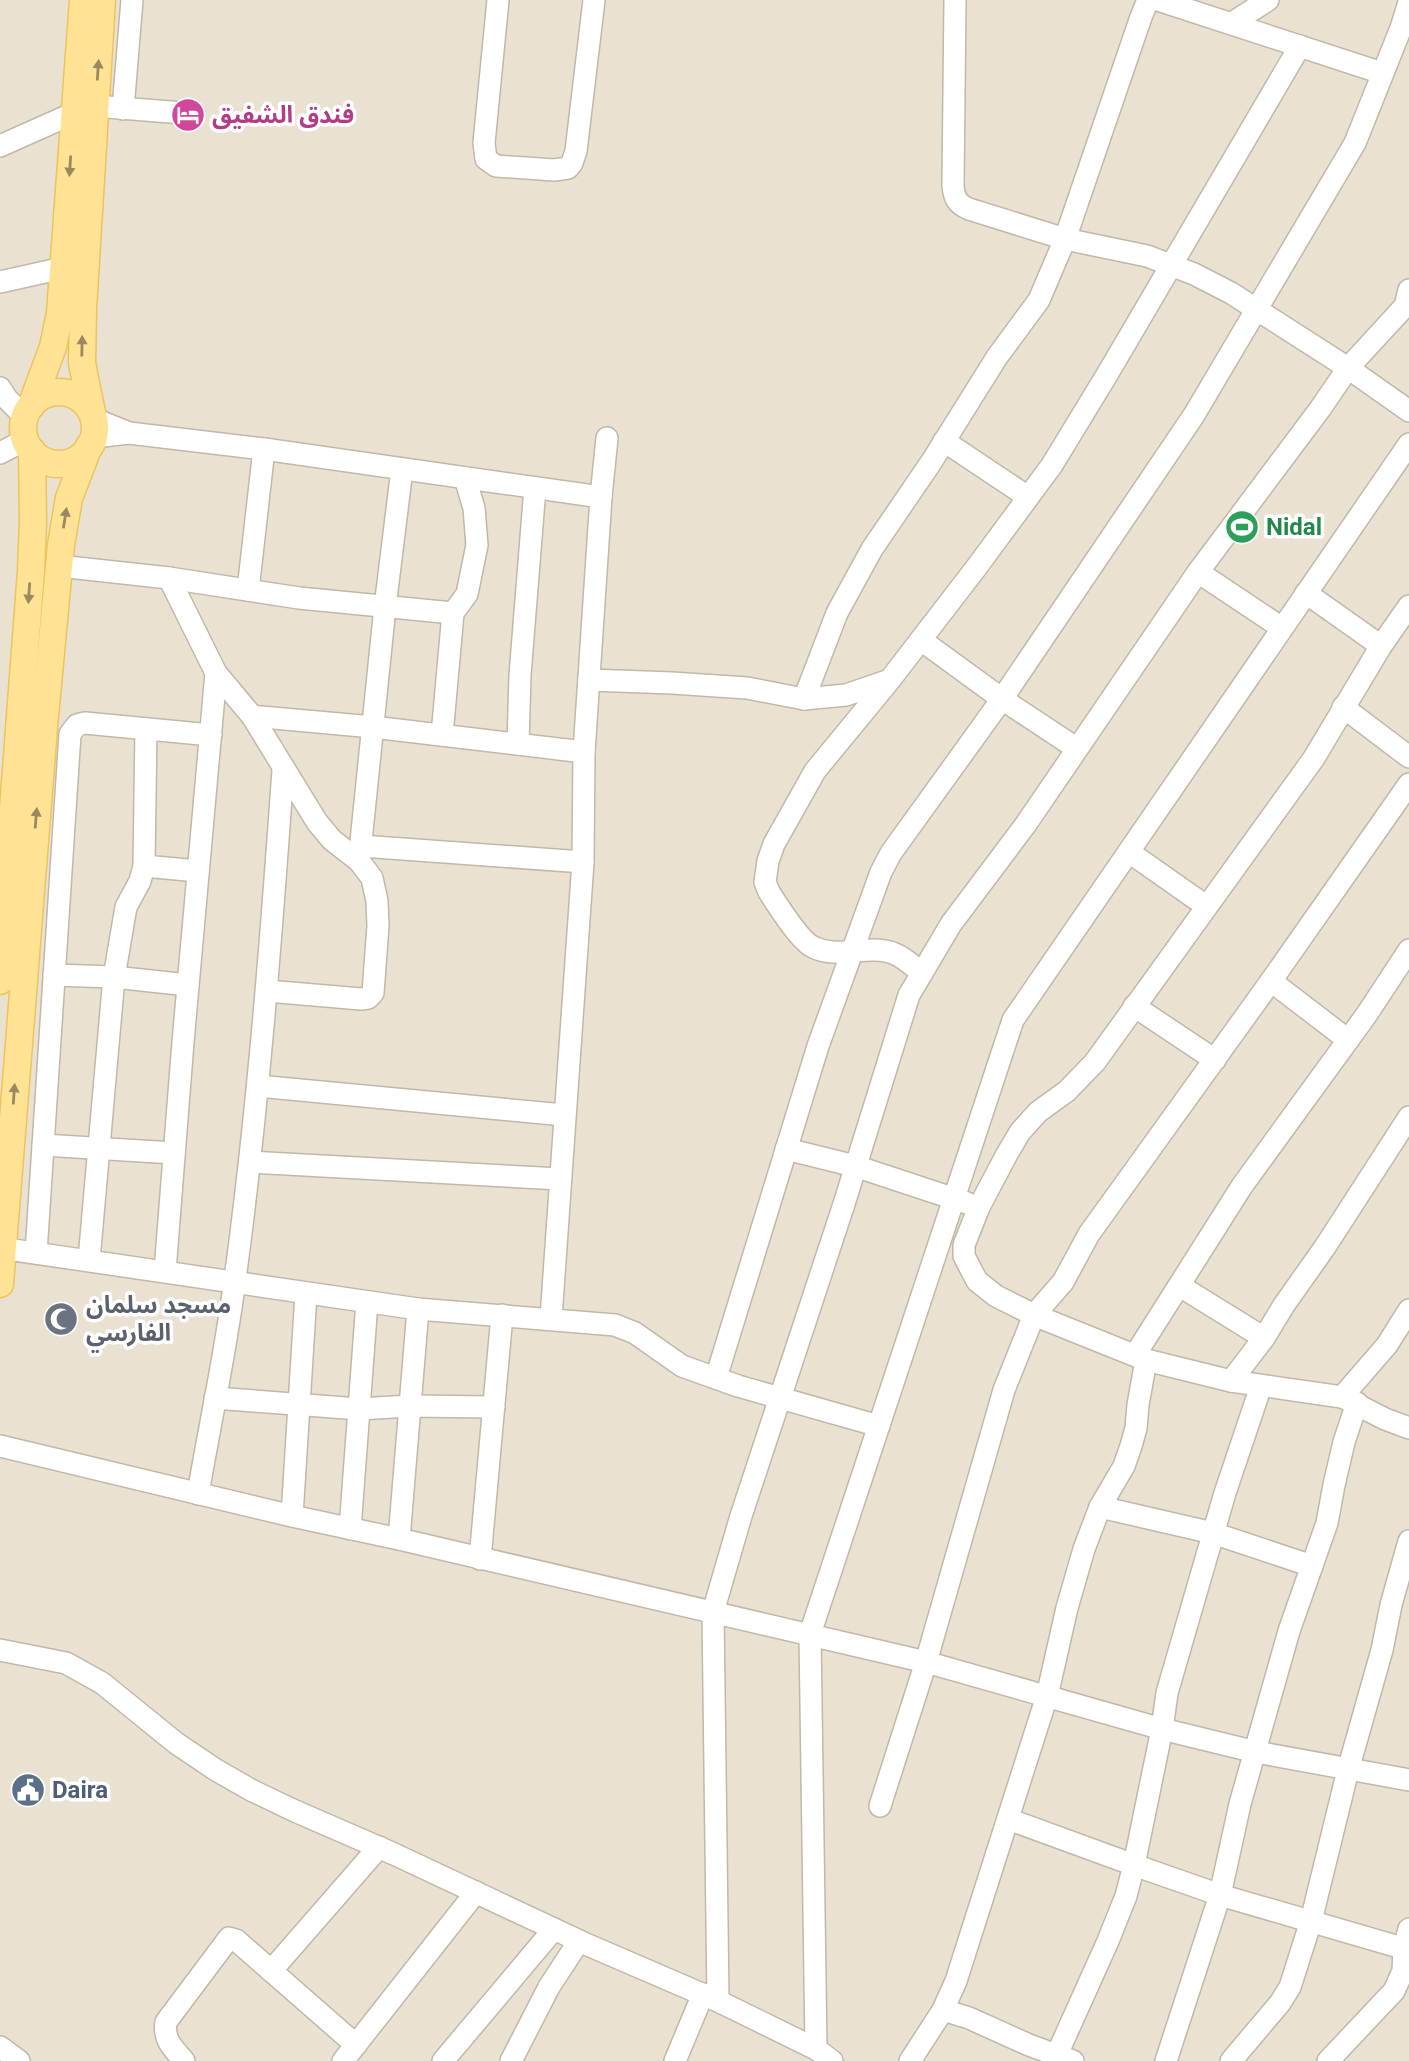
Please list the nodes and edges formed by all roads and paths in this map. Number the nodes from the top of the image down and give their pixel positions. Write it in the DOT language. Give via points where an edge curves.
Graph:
graph roads {
  1 [pos="83,0"];
  2 [pos="103,0"];
  3 [pos="132,0"];
  4 [pos="498,0"];
  5 [pos="594,0"];
  6 [pos="955,0"];
  7 [pos="1148,0"];
  8 [pos="1158,0"];
  9 [pos="1268,0"];
  10 [pos="1409,2"];
  11 [pos="1232,23"];
  12 [pos="1300,46"];
  13 [pos="1382,73"];
  14 [pos="123,109"];
  15 [pos="85,110"];
  16 [pos="183,113"];
  17 [pos="0,146"];
  18 [pos="1066,239"];
  19 [pos="1170,265"];
  20 [pos="63,268"];
  21 [pos="0,282"];
  22 [pos="1408,303"];
  23 [pos="1257,311"];
  24 [pos="1348,368"];
  25 [pos="0,388"];
  26 [pos="1409,411"];
  27 [pos="28,428"];
  28 [pos="92,429"];
  29 [pos="607,438"];
  30 [pos="944,441"];
  31 [pos="1409,444"];
  32 [pos="264,449"];
  33 [pos="0,453"];
  34 [pos="402,469"];
  35 [pos="465,478"];
  36 [pos="535,488"];
  37 [pos="601,497"];
  38 [pos="1028,497"];
  39 [pos="59,566"];
  40 [pos="1198,572"];
  41 [pos="169,578"];
  42 [pos="248,590"];
  43 [pos="1306,593"];
  44 [pos="1409,606"];
  45 [pos="385,607"];
  46 [pos="453,613"];
  47 [pos="1282,628"];
  48 [pos="921,640"];
  49 [pos="1381,646"];
  50 [pos="216,673"];
  51 [pos="589,680"];
  52 [pos="889,681"];
  53 [pos="804,699"];
  54 [pos="1002,699"];
  55 [pos="1343,707"];
  56 [pos="252,716"];
  57 [pos="373,727"];
  58 [pos="146,729"];
  59 [pos="211,735"];
  60 [pos="442,735"];
  61 [pos="518,744"];
  62 [pos="1076,748"];
  63 [pos="584,752"];
  64 [pos="1409,757"];
  65 [pos="283,770"];
  66 [pos="1409,784"];
  67 [pos="34,852"];
  68 [pos="1129,852"];
  69 [pos="62,853"];
  70 [pos="360,853"];
  71 [pos="583,862"];
  72 [pos="144,866"];
  73 [pos="198,871"];
  74 [pos="1206,906"];
  75 [pos="1409,950"];
  76 [pos="851,952"];
  77 [pos="922,973"];
  78 [pos="54,975"];
  79 [pos="1402,975"];
  80 [pos="114,977"];
  81 [pos="0,981"];
  82 [pos="1271,981"];
  83 [pos="188,985"];
  84 [pos="267,991"];
  85 [pos="1135,1006"];
  86 [pos="1348,1040"];
  87 [pos="1215,1060"];
  88 [pos="258,1086"];
  89 [pos="564,1115"];
  90 [pos="1409,1117"];
  91 [pos="43,1145"];
  92 [pos="99,1149"];
  93 [pos="786,1149"];
  94 [pos="174,1153"];
  95 [pos="250,1161"];
  96 [pos="855,1166"];
  97 [pos="560,1179"];
  98 [pos="954,1199"];
  99 [pos="979,1207"];
  100 [pos="1,1248"];
  101 [pos="36,1253"];
  102 [pos="89,1260"];
  103 [pos="165,1271"];
  104 [pos="235,1282"];
  105 [pos="0,1284"];
  106 [pos="1180,1286"];
  107 [pos="306,1294"];
  108 [pos="367,1302"];
  109 [pos="418,1309"];
  110 [pos="1409,1310"];
  111 [pos="502,1315"];
  112 [pos="1034,1315"];
  113 [pos="551,1318"];
  114 [pos="1264,1338"];
  115 [pos="1140,1358"];
  116 [pos="716,1378"];
  117 [pos="1231,1381"];
  118 [pos="1261,1386"];
  119 [pos="215,1398"];
  120 [pos="779,1398"];
  121 [pos="1350,1400"];
  122 [pos="299,1405"];
  123 [pos="410,1406"];
  124 [pos="494,1407"];
  125 [pos="359,1409"];
  126 [pos="879,1426"];
  127 [pos="1409,1428"];
  128 [pos="0,1446"];
  129 [pos="198,1494"];
  130 [pos="1100,1507"];
  131 [pos="292,1516"];
  132 [pos="350,1529"];
  133 [pos="1213,1533"];
  134 [pos="398,1539"];
  135 [pos="1409,1541"];
  136 [pos="480,1559"];
  137 [pos="1312,1566"];
  138 [pos="713,1612"];
  139 [pos="810,1634"];
  140 [pos="0,1650"];
  141 [pos="926,1662"];
  142 [pos="1047,1696"];
  143 [pos="1162,1729"];
  144 [pos="1256,1752"];
  145 [pos="1348,1770"];
  146 [pos="1409,1780"];
  147 [pos="880,1806"];
  148 [pos="1008,1819"];
  149 [pos="379,1847"];
  150 [pos="1134,1865"];
  151 [pos="476,1892"];
  152 [pos="1220,1895"];
  153 [pos="1311,1921"];
  154 [pos="554,1929"];
  155 [pos="579,1941"];
  156 [pos="1407,1942"];
  157 [pos="271,1971"];
  158 [pos="711,1997"];
  159 [pos="943,2010"];
  160 [pos="0,2047"];
  161 [pos="349,2053"];
  162 [pos="824,2055"];
  163 [pos="1061,2059"];
  164 [pos="19,2061"];
  165 [pos="184,2061"];
  166 [pos="443,2061"];
  167 [pos="511,2061"];
  168 [pos="675,2061"];
  169 [pos="910,2061"];
  170 [pos="1166,2061"];
  171 [pos="1231,2061"];
  172 [pos="1328,2061"];
  1 -- 15 [label="main road"];
  15 -- 2 [label="main road, one-way"];
  3 -- 14 [label="street"];
  4 -- 5 [label="street" via="486,159 496,166 554,170 568,168 576,151"];
  6 -- 18 [label="street" via="952,153 953,193 958,204"];
  7 -- 18 [label="street"];
  8 -- 11 [label="street"];
  9 -- 11 [label="street"];
  10 -- 13 [label="street"];
  11 -- 12 [label="street"];
  12 -- 13 [label="street"];
  12 -- 19 [label="street"];
  13 -- 23 [label="street" via="1355,143"];
  14 -- 15 [label="street"];
  14 -- 16 [label="street"];
  15 -- 17 [label="street"];
  15 -- 20 [label="main road, one-way"];
  28 -- 15 [label="main road, one-way" via="82,363"];
  18 -- 19 [label="street"];
  18 -- 30 [label="street" via="1039,300"];
  19 -- 23 [label="street" via="1231,293"];
  19 -- 38 [label="street" via="1052,465"];
  20 -- 21 [label="street"];
  20 -- 27 [label="main road" via="53,347"];
  22 -- 24 [label="street"];
  23 -- 24 [label="street"];
  23 -- 54 [label="street" via="1194,415"];
  24 -- 26 [label="street"];
  24 -- 40 [label="street"];
  25 -- 27 [label="street"];
  27 -- 28 [label="main road" via="42,459 54,463 79,458"];
  27 -- 28 [label="main road" via="40,397 63,392 85,403"];
  27 -- 33 [label="street"];
  27 -- 81 [label="main road, one-way" via="31,571"];
  28 -- 32 [label="street"];
  39 -- 28 [label="main road, one-way" via="69,498"];
  29 -- 37 [label="street"];
  30 -- 38 [label="street"];
  30 -- 53 [label="street" via="872,549 837,613"];
  31 -- 43 [label="street"];
  32 -- 34 [label="street"];
  32 -- 42 [label="street"];
  34 -- 35 [label="street"];
  34 -- 45 [label="street"];
  35 -- 36 [label="street"];
  35 -- 46 [label="street" via="474,508 477,545 467,594"];
  36 -- 37 [label="street"];
  36 -- 61 [label="street"];
  37 -- 51 [label="street"];
  38 -- 48 [label="street"];
  39 -- 41 [label="street"];
  67 -- 39 [label="main road, one-way"];
  40 -- 47 [label="street"];
  40 -- 62 [label="street"];
  41 -- 42 [label="street"];
  41 -- 50 [label="street"];
  42 -- 45 [label="street"];
  43 -- 47 [label="street"];
  43 -- 49 [label="street"];
  44 -- 49 [label="street"];
  45 -- 46 [label="street"];
  45 -- 57 [label="street"];
  46 -- 60 [label="street"];
  47 -- 68 [label="street"];
  48 -- 52 [label="street"];
  48 -- 54 [label="street"];
  49 -- 55 [label="street"];
  50 -- 56 [label="street"];
  50 -- 59 [label="street"];
  51 -- 53 [label="street" via="747,688"];
  51 -- 63 [label="street"];
  52 -- 53 [label="street" via="846,695"];
  52 -- 76 [label="street" via="815,771 774,844 765,882 811,946"];
  54 -- 62 [label="street"];
  54 -- 76 [label="street" via="891,853"];
  55 -- 64 [label="street"];
  55 -- 74 [label="street" via="1314,758"];
  56 -- 57 [label="street"];
  56 -- 65 [label="street"];
  57 -- 60 [label="street"];
  57 -- 70 [label="street"];
  58 -- 59 [label="street"];
  58 -- 69 [label="street" via="85,723 73,729"];
  58 -- 72 [label="street"];
  59 -- 73 [label="street"];
  60 -- 61 [label="street"];
  61 -- 63 [label="street"];
  62 -- 77 [label="street" via="951,924"];
  63 -- 71 [label="street"];
  65 -- 70 [label="street" via="332,839"];
  65 -- 84 [label="street"];
  66 -- 82 [label="street"];
  67 -- 69 [label="street"];
  100 -- 67 [label="main road, one-way"];
  68 -- 74 [label="street"];
  68 -- 98 [label="street" via="1013,1020"];
  69 -- 78 [label="street"];
  70 -- 71 [label="street"];
  70 -- 84 [label="street" via="377,901 373,993 361,999"];
  71 -- 89 [label="street"];
  72 -- 73 [label="street"];
  72 -- 80 [label="street" via="125,907"];
  73 -- 83 [label="street"];
  74 -- 85 [label="street"];
  75 -- 79 [label="street"];
  76 -- 77 [label="street" via="894,953"];
  76 -- 93 [label="street"];
  77 -- 96 [label="street" via="909,995"];
  78 -- 80 [label="street"];
  78 -- 91 [label="street"];
  79 -- 86 [label="street"];
  80 -- 83 [label="street"];
  80 -- 92 [label="street"];
  82 -- 86 [label="street"];
  82 -- 87 [label="street"];
  83 -- 94 [label="street"];
  84 -- 88 [label="street"];
  85 -- 87 [label="street"];
  85 -- 99 [label="street" via="1095,1062 1020,1132"];
  86 -- 106 [label="street" via="1242,1186"];
  87 -- 112 [label="street" via="1089,1234 1063,1282"];
  88 -- 89 [label="street"];
  88 -- 95 [label="street"];
  89 -- 97 [label="street"];
  90 -- 114 [label="street"];
  91 -- 92 [label="street"];
  91 -- 101 [label="street"];
  92 -- 94 [label="street"];
  92 -- 102 [label="street"];
  93 -- 96 [label="street"];
  93 -- 116 [label="street"];
  94 -- 103 [label="street"];
  95 -- 97 [label="street"];
  95 -- 104 [label="street"];
  96 -- 98 [label="street"];
  96 -- 120 [label="street"];
  97 -- 113 [label="street"];
  98 -- 99 [label="street"];
  98 -- 126 [label="street"];
  99 -- 112 [label="street" via="964,1245 968,1265 977,1281 996,1296"];
  100 -- 101 [label="street"];
  100 -- 105 [label="main road"];
  101 -- 102 [label="street"];
  102 -- 103 [label="street"];
  103 -- 104 [label="street"];
  104 -- 107 [label="street"];
  104 -- 119 [label="street"];
  106 -- 114 [label="street"];
  106 -- 115 [label="street"];
  107 -- 108 [label="street"];
  107 -- 122 [label="street"];
  108 -- 109 [label="street"];
  108 -- 125 [label="street"];
  109 -- 111 [label="street"];
  109 -- 123 [label="street"];
  110 -- 121 [label="street"];
  111 -- 113 [label="street"];
  111 -- 124 [label="street"];
  112 -- 115 [label="street"];
  112 -- 141 [label="street" via="1003,1390"];
  113 -- 116 [label="street" via="615,1325 682,1366"];
  114 -- 117 [label="street"];
  115 -- 117 [label="street"];
  115 -- 130 [label="street" via="1136,1428 1124,1466"];
  116 -- 120 [label="street"];
  117 -- 118 [label="street"];
  118 -- 121 [label="street"];
  118 -- 133 [label="street"];
  119 -- 122 [label="street"];
  119 -- 129 [label="street"];
  120 -- 126 [label="street"];
  120 -- 138 [label="street"];
  121 -- 127 [label="street"];
  121 -- 137 [label="street" via="1327,1523"];
  122 -- 125 [label="street"];
  122 -- 131 [label="street"];
  123 -- 124 [label="street"];
  123 -- 125 [label="street"];
  123 -- 134 [label="street"];
  124 -- 136 [label="street"];
  125 -- 132 [label="street"];
  126 -- 139 [label="street"];
  128 -- 129 [label="street"];
  129 -- 131 [label="street"];
  130 -- 133 [label="street"];
  130 -- 142 [label="street" via="1084,1549"];
  131 -- 132 [label="street"];
  132 -- 134 [label="street"];
  133 -- 137 [label="street"];
  133 -- 143 [label="street" via="1167,1693"];
  134 -- 136 [label="street"];
  135 -- 145 [label="street"];
  136 -- 138 [label="street"];
  137 -- 144 [label="street"];
  138 -- 139 [label="street"];
  138 -- 158 [label="street"];
  139 -- 141 [label="street"];
  139 -- 162 [label="street"];
  140 -- 149 [label="street" via="66,1663 102,1683 216,1769 285,1806"];
  141 -- 142 [label="street"];
  141 -- 147 [label="street"];
  142 -- 143 [label="street"];
  142 -- 148 [label="street"];
  143 -- 144 [label="street"];
  143 -- 150 [label="street"];
  144 -- 145 [label="street"];
  144 -- 152 [label="street"];
  145 -- 146 [label="street"];
  145 -- 153 [label="street"];
  148 -- 150 [label="street"];
  148 -- 159 [label="street"];
  149 -- 151 [label="street"];
  149 -- 157 [label="street"];
  150 -- 152 [label="street"];
  150 -- 163 [label="street"];
  151 -- 154 [label="street"];
  151 -- 161 [label="street"];
  152 -- 153 [label="street"];
  152 -- 170 [label="street"];
  153 -- 156 [label="street"];
  153 -- 171 [label="street" via="1290,1987"];
  154 -- 155 [label="street"];
  154 -- 166 [label="street"];
  155 -- 158 [label="street"];
  155 -- 167 [label="street"];
  156 -- 172 [label="street" via="1403,1971 1394,1991"];
  157 -- 161 [label="street"];
  157 -- 165 [label="street" via="236,1940 226,1940 166,2022 166,2041"];
  158 -- 162 [label="street"];
  158 -- 168 [label="street"];
  159 -- 163 [label="street"];
  159 -- 169 [label="street"];
  160 -- 164 [label="street"];
}
